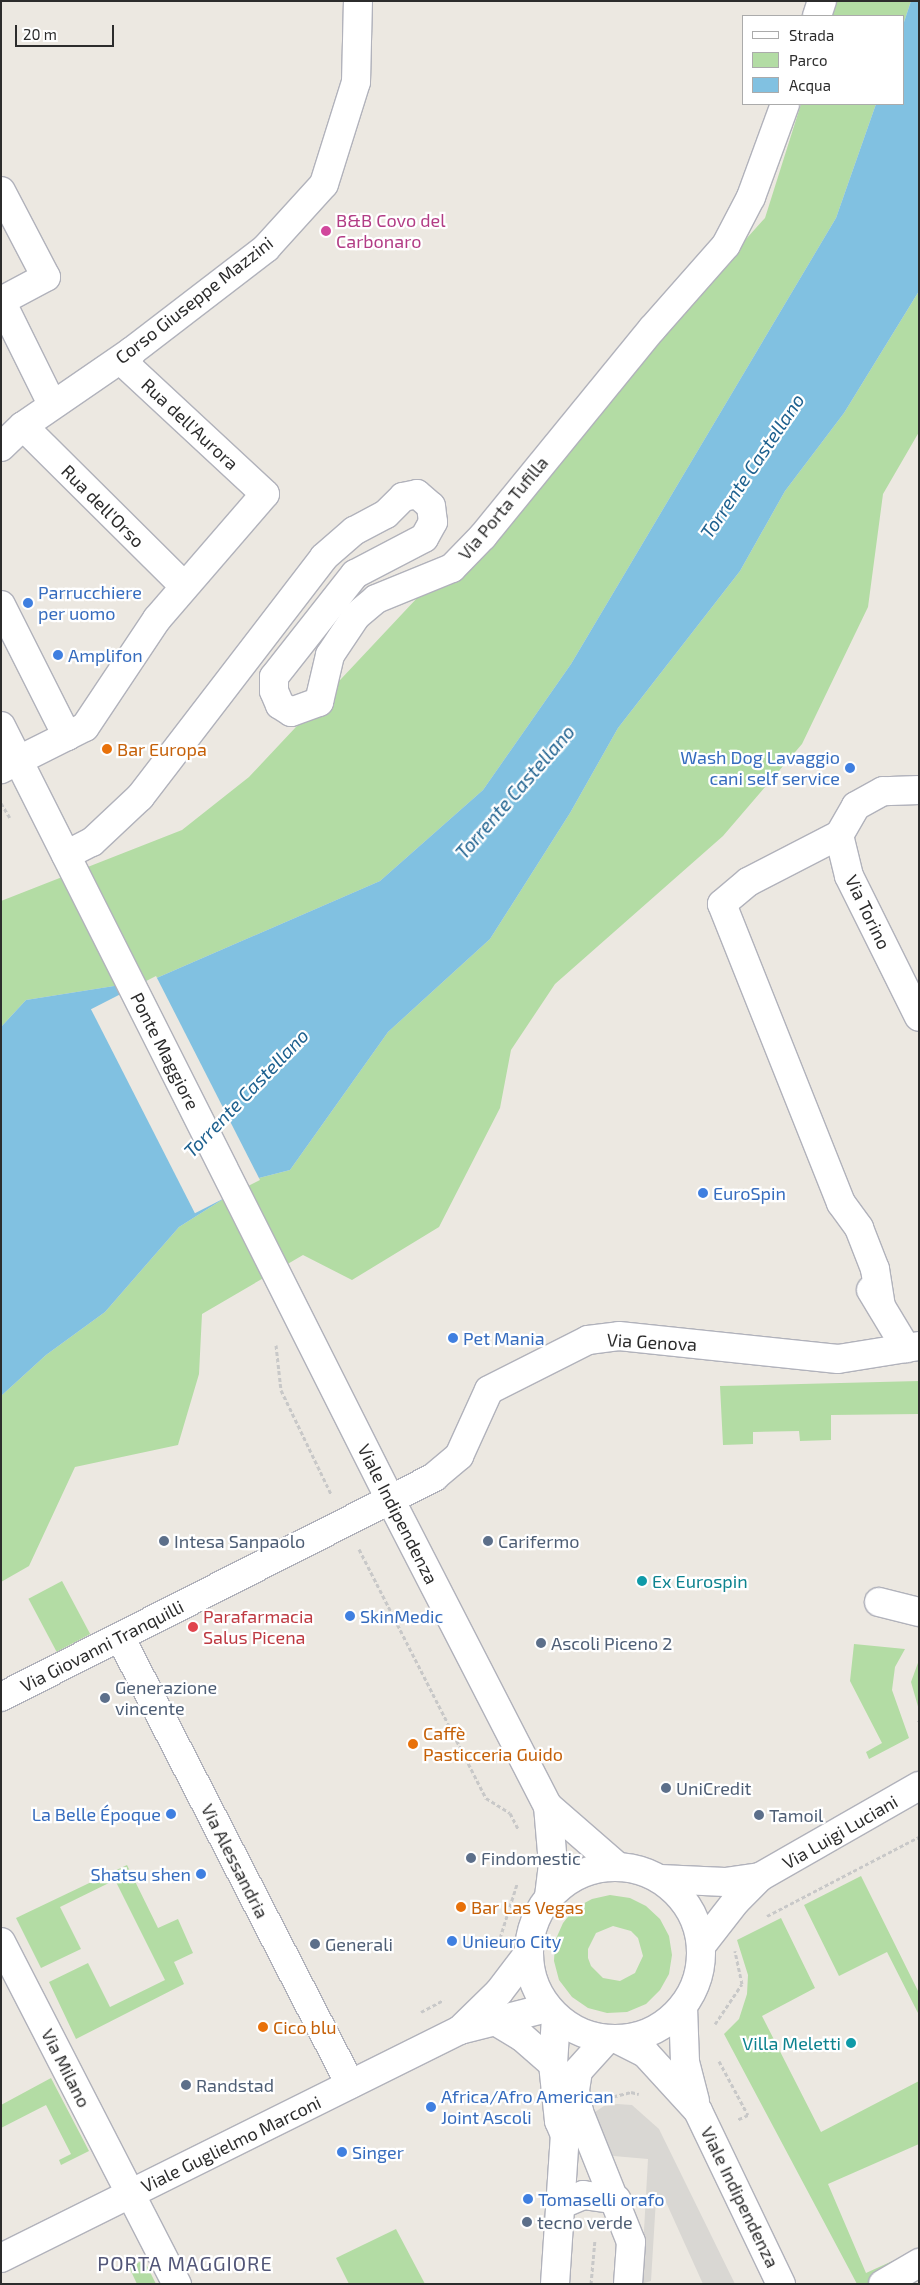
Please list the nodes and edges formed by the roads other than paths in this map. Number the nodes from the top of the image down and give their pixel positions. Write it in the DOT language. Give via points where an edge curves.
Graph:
graph roads {
  1 [pos="358,1"];
  2 [pos="822,1"];
  3 [pos="817,15"];
  4 [pos="785,105"];
  5 [pos="1,191"];
  6 [pos="132,350"];
  7 [pos="52,404"];
  8 [pos="23,426"];
  9 [pos="1,447"];
  10 [pos="184,586"];
  11 [pos="1,605"];
  12 [pos="1,726"];
  13 [pos="67,736"];
  14 [pos="10,765"];
  15 [pos="919,790"];
  16 [pos="839,835"];
  17 [pos="66,855"];
  18 [pos="919,1016"];
  19 [pos="292,1301"];
  20 [pos="912,1347"];
  21 [pos="391,1501"];
  22 [pos="879,1602"];
  23 [pos="919,1612"];
  24 [pos="120,1638"];
  25 [pos="1,1697"];
  26 [pos="919,1786"];
  27 [pos="548,1806"];
  28 [pos="617,1866"];
  29 [pos="760,1877"];
  30 [pos="660,1879"];
  31 [pos="548,1896"];
  32 [pos="1,1942"];
  33 [pos="701,1946"];
  34 [pos="528,1954"];
  35 [pos="683,2007"];
  36 [pos="552,2012"];
  37 [pos="496,2022"];
  38 [pos="460,2030"];
  39 [pos="613,2040"];
  40 [pos="553,2064"];
  41 [pos="350,2084"];
  42 [pos="704,2122"];
  43 [pos="132,2193"];
  44 [pos="617,2200"];
  45 [pos="562,2204"];
  46 [pos="1,2258"];
  47 [pos="919,2263"];
  48 [pos="177,2284"];
  49 [pos="555,2284"];
  50 [pos="628,2284"];
  51 [pos="781,2284"];
  52 [pos="883,2284"];
  1 -- 6 [label="street, Corso Giuseppe Mazzini" via="356,82 324,184 266,248"];
  2 -- 3 [label="street"];
  4 -- 17 [label="street, Via Porta Tufilla" via="751,197 726,245 646,336 483,536 452,568 384,596 356,616 330,655 319,702 291,712 280,705 274,691 274,677 355,574 424,538 433,522 431,506 417,494 403,497 386,514 354,531 324,557 140,797 92,842"];
  5 -- 7 [label="street" via="46,277 1,301"];
  6 -- 7 [label="street, Corso Giuseppe Mazzini"];
  6 -- 10 [label="street, Rua dell'Aurora" via="126,365 265,494"];
  7 -- 8 [label="street, Corso Giuseppe Mazzini"];
  8 -- 9 [label="street, Corso Giuseppe Mazzini"];
  8 -- 10 [label="street, Rua dell'Orso"];
  10 -- 13 [label="street" via="157,619 85,727"];
  11 -- 13 [label="street"];
  12 -- 14 [label="street, Ponte Maggiore"];
  13 -- 14 [label="street"];
  14 -- 17 [label="street, Ponte Maggiore"];
  15 -- 16 [label="street" via="882,791 856,806"];
  16 -- 18 [label="street, Via Torino" via="849,876"];
  16 -- 20 [label="street" via="748,882 722,904 841,1203 844,1234 860,1274"];
  17 -- 19 [label="street, Ponte Maggiore"];
  19 -- 21 [label="street, Viale Indipendenza"];
  20 -- 21 [label="street, Via Genova" via="838,1359 619,1336 588,1340 489,1390 459,1456 434,1476"];
  21 -- 24 [label="street, Via Giovanni Tranquilli"];
  21 -- 27 [label="street, Viale Indipendenza"];
  22 -- 23 [label="street"];
  24 -- 25 [label="street, Via Giovanni Tranquilli"];
  24 -- 41 [label="street, Via Alessandria"];
  26 -- 29 [label="street, Via Luigi Luciani"];
  27 -- 28 [label="street, Viale Indipendenza"];
  27 -- 31 [label="street, Viale Indipendenza" via="553,1856"];
  28 -- 30 [label="street, Viale Indipendenza" via="639,1870"];
  28 -- 31 [label="street, Viale Indipendenza" via="592,1869 568,1879"];
  29 -- 30 [label="street, Via Luigi Luciani" via="725,1882"];
  29 -- 33 [label="street, Via Luigi Luciani" via="736,1900"];
  30 -- 33 [label="street, Viale Indipendenza" via="681,1897 695,1920"];
  31 -- 34 [label="street, Viale Indipendenza" via="537,1914"];
  32 -- 43 [label="street, Via Milano"];
  33 -- 35 [label="street, Viale Indipendenza" via="694,1988"];
  34 -- 36 [label="street, Viale Indipendenza" via="537,1991"];
  34 -- 38 [label="street, Viale Guglielmo Marconi" via="498,1992"];
  35 -- 39 [label="street, Viale Indipendenza" via="665,2024 644,2036"];
  35 -- 42 [label="street, Viale Indipendenza" via="684,2062"];
  36 -- 37 [label="street, Viale Guglielmo Marconi"];
  36 -- 39 [label="street, Viale Indipendenza" via="579,2033"];
  36 -- 40 [label="street"];
  37 -- 38 [label="street, Viale Guglielmo Marconi"];
  37 -- 40 [label="street" via="522,2037"];
  38 -- 41 [label="street, Viale Guglielmo Marconi"];
  39 -- 42 [label="street, Viale Indipendenza" via="646,2054"];
  39 -- 44 [label="street" via="578,2071 575,2091 579,2112"];
  40 -- 45 [label="street" via="559,2121 565,2135"];
  41 -- 43 [label="street, Viale Guglielmo Marconi"];
  42 -- 51 [label="street, Viale Indipendenza"];
  43 -- 46 [label="street, Viale Guglielmo Marconi"];
  43 -- 48 [label="street, Via Milano"];
  44 -- 45 [label="street" via="583,2195"];
  44 -- 50 [label="street" via="631,2242"];
  45 -- 49 [label="street"];
  47 -- 52 [label="street"];
}
